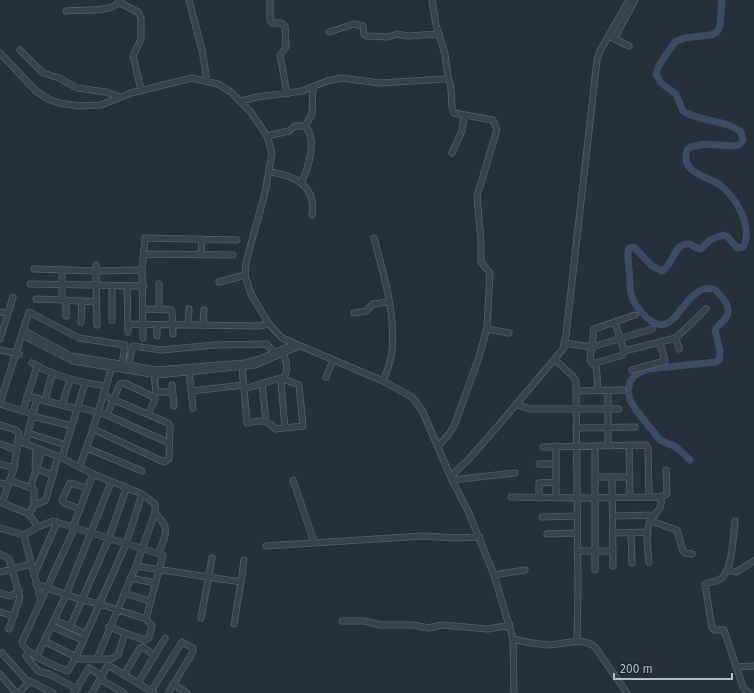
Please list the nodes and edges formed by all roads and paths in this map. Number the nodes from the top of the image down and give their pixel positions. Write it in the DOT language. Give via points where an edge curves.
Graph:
graph roads {
  1 [pos="189,0"];
  2 [pos="270,0"];
  3 [pos="432,0"];
  4 [pos="629,0"];
  5 [pos="635,0"];
  6 [pos="120,1"];
  7 [pos="624,8"];
  8 [pos="66,11"];
  9 [pos="631,12"];
  10 [pos="329,32"];
  11 [pos="439,34"];
  12 [pos="608,35"];
  13 [pos="614,39"];
  14 [pos="629,46"];
  15 [pos="20,50"];
  16 [pos="0,53"];
  17 [pos="448,77"];
  18 [pos="207,80"];
  19 [pos="312,88"];
  20 [pos="140,90"];
  21 [pos="287,94"];
  22 [pos="118,98"];
  23 [pos="242,101"];
  24 [pos="464,116"];
  25 [pos="306,126"];
  26 [pos="267,136"];
  27 [pos="452,153"];
  28 [pos="270,172"];
  29 [pos="301,183"];
  30 [pos="312,215"];
  31 [pos="374,238"];
  32 [pos="202,239"];
  33 [pos="237,240"];
  34 [pos="145,254"];
  35 [pos="201,255"];
  36 [pos="233,255"];
  37 [pos="34,268"];
  38 [pos="96,268"];
  39 [pos="62,269"];
  40 [pos="142,270"];
  41 [pos="243,276"];
  42 [pos="219,282"];
  43 [pos="30,284"];
  44 [pos="159,284"];
  45 [pos="61,285"];
  46 [pos="112,286"];
  47 [pos="127,286"];
  48 [pos="144,286"];
  49 [pos="97,287"];
  50 [pos="13,297"];
  51 [pos="36,300"];
  52 [pos="64,300"];
  53 [pos="82,301"];
  54 [pos="96,302"];
  55 [pos="388,302"];
  56 [pos="143,309"];
  57 [pos="159,309"];
  58 [pos="188,309"];
  59 [pos="706,309"];
  60 [pos="204,310"];
  61 [pos="0,312"];
  62 [pos="354,313"];
  63 [pos="8,314"];
  64 [pos="635,315"];
  65 [pos="66,316"];
  66 [pos="112,320"];
  67 [pos="81,322"];
  68 [pos="615,322"];
  69 [pos="128,324"];
  70 [pos="97,325"];
  71 [pos="143,325"];
  72 [pos="157,325"];
  73 [pos="172,325"];
  74 [pos="188,325"];
  75 [pos="203,325"];
  76 [pos="264,325"];
  77 [pos="487,329"];
  78 [pos="652,329"];
  79 [pos="1,331"];
  80 [pos="128,332"];
  81 [pos="24,333"];
  82 [pos="509,333"];
  83 [pos="173,334"];
  84 [pos="157,336"];
  85 [pos="143,338"];
  86 [pos="676,338"];
  87 [pos="0,339"];
  88 [pos="621,339"];
  89 [pos="564,343"];
  90 [pos="660,343"];
  91 [pos="297,345"];
  92 [pos="592,347"];
  93 [pos="679,349"];
  94 [pos="0,350"];
  95 [pos="624,351"];
  96 [pos="282,352"];
  97 [pos="274,353"];
  98 [pos="18,354"];
  99 [pos="555,360"];
  100 [pos="332,363"];
  101 [pos="596,363"];
  102 [pos="113,364"];
  103 [pos="124,366"];
  104 [pos="242,367"];
  105 [pos="632,370"];
  106 [pos="189,372"];
  107 [pos="52,374"];
  108 [pos="154,374"];
  109 [pos="326,377"];
  110 [pos="283,379"];
  111 [pos="70,380"];
  112 [pos="383,381"];
  113 [pos="85,383"];
  114 [pos="262,383"];
  115 [pos="172,385"];
  116 [pos="106,386"];
  117 [pos="244,387"];
  118 [pos="598,390"];
  119 [pos="608,390"];
  120 [pos="623,390"];
  121 [pos="191,391"];
  122 [pos="576,391"];
  123 [pos="173,392"];
  124 [pos="103,395"];
  125 [pos="27,396"];
  126 [pos="37,398"];
  127 [pos="114,399"];
  128 [pos="45,400"];
  129 [pos="516,404"];
  130 [pos="1,405"];
  131 [pos="62,405"];
  132 [pos="174,406"];
  133 [pos="78,408"];
  134 [pos="193,408"];
  135 [pos="576,409"];
  136 [pos="608,409"];
  137 [pos="619,409"];
  138 [pos="23,411"];
  139 [pos="98,413"];
  140 [pos="148,414"];
  141 [pos="33,415"];
  142 [pos="107,415"];
  143 [pos="266,421"];
  144 [pos="0,425"];
  145 [pos="72,426"];
  146 [pos="636,427"];
  147 [pos="285,428"];
  148 [pos="576,428"];
  149 [pos="608,428"];
  150 [pos="93,429"];
  151 [pos="28,433"];
  152 [pos="19,441"];
  153 [pos="169,443"];
  154 [pos="0,444"];
  155 [pos="25,444"];
  156 [pos="66,445"];
  157 [pos="438,445"];
  158 [pos="608,445"];
  159 [pos="629,445"];
  160 [pos="556,446"];
  161 [pos="576,446"];
  162 [pos="595,446"];
  163 [pos="543,447"];
  164 [pos="36,448"];
  165 [pos="87,448"];
  166 [pos="17,450"];
  167 [pos="42,451"];
  168 [pos="60,457"];
  169 [pos="0,464"];
  170 [pos="539,464"];
  171 [pos="556,464"];
  172 [pos="80,466"];
  173 [pos="14,468"];
  174 [pos="35,468"];
  175 [pos="666,470"];
  176 [pos="142,471"];
  177 [pos="514,473"];
  178 [pos="93,474"];
  179 [pos="53,475"];
  180 [pos="595,477"];
  181 [pos="612,477"];
  182 [pos="630,477"];
  183 [pos="451,478"];
  184 [pos="293,480"];
  185 [pos="0,482"];
  186 [pos="111,482"];
  187 [pos="556,482"];
  188 [pos="10,483"];
  189 [pos="31,486"];
  190 [pos="88,488"];
  191 [pos="126,489"];
  192 [pos="142,494"];
  193 [pos="511,497"];
  194 [pos="612,497"];
  195 [pos="630,497"];
  196 [pos="649,497"];
  197 [pos="660,497"];
  198 [pos="539,498"];
  199 [pos="556,498"];
  200 [pos="576,498"];
  201 [pos="595,498"];
  202 [pos="1,502"];
  203 [pos="34,505"];
  204 [pos="80,509"];
  205 [pos="155,513"];
  206 [pos="29,514"];
  207 [pos="655,515"];
  208 [pos="577,516"];
  209 [pos="613,516"];
  210 [pos="542,517"];
  211 [pos="651,521"];
  212 [pos="735,521"];
  213 [pos="57,522"];
  214 [pos="38,527"];
  215 [pos="74,527"];
  216 [pos="0,528"];
  217 [pos="90,532"];
  218 [pos="648,532"];
  219 [pos="577,533"];
  220 [pos="613,533"];
  221 [pos="631,533"];
  222 [pos="547,534"];
  223 [pos="24,535"];
  224 [pos="475,537"];
  225 [pos="109,538"];
  226 [pos="314,542"];
  227 [pos="126,544"];
  228 [pos="266,546"];
  229 [pos="141,548"];
  230 [pos="577,551"];
  231 [pos="595,551"];
  232 [pos="613,551"];
  233 [pos="159,553"];
  234 [pos="0,554"];
  235 [pos="692,554"];
  236 [pos="212,558"];
  237 [pos="244,560"];
  238 [pos="754,561"];
  239 [pos="649,562"];
  240 [pos="632,563"];
  241 [pos="31,564"];
  242 [pos="136,566"];
  243 [pos="613,566"];
  244 [pos="12,568"];
  245 [pos="158,570"];
  246 [pos="525,570"];
  247 [pos="595,570"];
  248 [pos="729,570"];
  249 [pos="0,572"];
  250 [pos="34,575"];
  251 [pos="494,575"];
  252 [pos="130,578"];
  253 [pos="208,578"];
  254 [pos="241,582"];
  255 [pos="156,583"];
  256 [pos="36,584"];
  257 [pos="48,587"];
  258 [pos="19,591"];
  259 [pos="0,593"];
  260 [pos="124,593"];
  261 [pos="66,594"];
  262 [pos="82,600"];
  263 [pos="41,601"];
  264 [pos="150,601"];
  265 [pos="100,604"];
  266 [pos="117,611"];
  267 [pos="0,612"];
  268 [pos="14,616"];
  269 [pos="201,618"];
  270 [pos="146,619"];
  271 [pos="54,620"];
  272 [pos="342,621"];
  273 [pos="234,624"];
  274 [pos="505,625"];
  275 [pos="51,626"];
  276 [pos="70,627"];
  277 [pos="109,627"];
  278 [pos="9,629"];
  279 [pos="125,633"];
  280 [pos="86,634"];
  281 [pos="165,638"];
  282 [pos="513,639"];
  283 [pos="83,640"];
  284 [pos="44,641"];
  285 [pos="577,642"];
  286 [pos="2,653"];
  287 [pos="26,656"];
  288 [pos="37,656"];
  289 [pos="155,656"];
  290 [pos="76,657"];
  291 [pos="97,659"];
  292 [pos="754,666"];
  293 [pos="736,667"];
  294 [pos="0,674"];
  295 [pos="124,675"];
  296 [pos="101,677"];
  297 [pos="29,683"];
  298 [pos="138,683"];
  299 [pos="173,684"];
  300 [pos="75,691"];
  301 [pos="152,692"];
  302 [pos="18,693"];
  303 [pos="53,693"];
  304 [pos="93,693"];
  305 [pos="124,693"];
  306 [pos="168,693"];
  307 [pos="187,693"];
  308 [pos="514,693"];
  309 [pos="627,693"];
  310 [pos="749,693"];
  1 -- 18 [label="street"];
  2 -- 21 [label="street" via="270,20 272,23 283,23 285,26 287,46 280,55"];
  3 -- 11 [label="street"];
  4 -- 7 [label="street"];
  5 -- 9 [label="street"];
  6 -- 8 [label="street" via="110,8"];
  6 -- 20 [label="street" via="138,12 141,18 141,39 133,56"];
  7 -- 9 [label="street"];
  7 -- 12 [label="street"];
  9 -- 13 [label="street"];
  10 -- 11 [label="street" via="357,24 363,26 367,36"];
  11 -- 17 [label="street"];
  12 -- 13 [label="street"];
  12 -- 89 [label="street" via="595,67"];
  13 -- 14 [label="street"];
  15 -- 22 [label="street" via="43,73 77,88 106,92"];
  16 -- 22 [label="street" via="30,86 48,99 79,106 101,106"];
  17 -- 19 [label="street" via="441,80 400,82 370,82 341,78"];
  17 -- 24 [label="street" via="452,88 453,111"];
  18 -- 20 [label="street" via="186,78"];
  18 -- 23 [label="street" via="231,92"];
  19 -- 21 [label="street"];
  19 -- 25 [label="street" via="312,114"];
  20 -- 22 [label="street"];
  21 -- 23 [label="street" via="257,96"];
  23 -- 26 [label="street"];
  24 -- 27 [label="street" via="460,137"];
  24 -- 77 [label="street" via="494,120 497,130 477,196 481,262 490,273"];
  25 -- 26 [label="street" via="295,126 289,131"];
  25 -- 29 [label="street" via="310,134 310,161"];
  26 -- 28 [label="street" via="272,153"];
  28 -- 29 [label="street" via="291,176"];
  28 -- 41 [label="street"];
  29 -- 30 [label="street" via="312,203"];
  31 -- 55 [label="street"];
  32 -- 33 [label="street"];
  32 -- 34 [label="street" via="145,238"];
  32 -- 35 [label="street"];
  34 -- 35 [label="street"];
  34 -- 40 [label="street"];
  35 -- 36 [label="street"];
  37 -- 39 [label="street"];
  38 -- 39 [label="street"];
  38 -- 40 [label="street"];
  38 -- 49 [label="street"];
  39 -- 45 [label="street"];
  40 -- 48 [label="street"];
  41 -- 42 [label="street"];
  41 -- 76 [label="street"];
  43 -- 45 [label="street"];
  44 -- 57 [label="street"];
  45 -- 49 [label="street"];
  45 -- 52 [label="street"];
  46 -- 47 [label="street"];
  46 -- 49 [label="street"];
  46 -- 66 [label="street"];
  47 -- 48 [label="street"];
  47 -- 69 [label="street"];
  48 -- 56 [label="street"];
  49 -- 54 [label="street"];
  50 -- 63 [label="street"];
  51 -- 52 [label="street"];
  52 -- 53 [label="street"];
  52 -- 65 [label="street"];
  53 -- 54 [label="street"];
  53 -- 67 [label="street"];
  54 -- 70 [label="street"];
  55 -- 62 [label="street" via="373,304 366,311"];
  55 -- 112 [label="street" via="392,352"];
  56 -- 57 [label="street"];
  56 -- 71 [label="street"];
  57 -- 73 [label="street" via="172,312"];
  58 -- 74 [label="street"];
  59 -- 86 [label="street"];
  60 -- 75 [label="street"];
  61 -- 63 [label="street"];
  63 -- 79 [label="street"];
  64 -- 68 [label="street"];
  68 -- 88 [label="street"];
  68 -- 92 [label="street" via="594,329"];
  69 -- 71 [label="street"];
  69 -- 80 [label="street"];
  71 -- 72 [label="street"];
  71 -- 85 [label="street"];
  72 -- 73 [label="street"];
  72 -- 84 [label="street"];
  73 -- 74 [label="street"];
  73 -- 83 [label="street"];
  74 -- 75 [label="street"];
  75 -- 76 [label="street"];
  76 -- 91 [label="street"];
  77 -- 82 [label="street"];
  77 -- 157 [label="street" via="474,374 454,426"];
  78 -- 88 [label="street"];
  79 -- 87 [label="street"];
  81 -- 98 [label="street"];
  81 -- 102 [label="street" via="72,361"];
  81 -- 103 [label="street" via="29,312 79,338 125,345"];
  86 -- 90 [label="street"];
  86 -- 93 [label="street"];
  88 -- 92 [label="street"];
  88 -- 95 [label="street"];
  89 -- 92 [label="street"];
  89 -- 99 [label="street"];
  90 -- 95 [label="street"];
  90 -- 105 [label="street" via="665,361"];
  91 -- 96 [label="street"];
  91 -- 100 [label="street"];
  92 -- 101 [label="street" via="591,362"];
  94 -- 98 [label="street"];
  95 -- 101 [label="street" via="622,355"];
  96 -- 97 [label="street"];
  96 -- 104 [label="street" via="264,362"];
  96 -- 110 [label="street" via="287,362 286,376"];
  97 -- 103 [label="street" via="245,363 165,370"];
  97 -- 103 [label="street" via="267,344 161,350 133,346"];
  98 -- 130 [label="street"];
  99 -- 122 [label="street" via="575,378"];
  99 -- 129 [label="street"];
  100 -- 109 [label="street"];
  100 -- 112 [label="street"];
  101 -- 118 [label="street"];
  102 -- 103 [label="street"];
  102 -- 116 [label="street"];
  103 -- 108 [label="street"];
  104 -- 106 [label="street"];
  104 -- 117 [label="street"];
  106 -- 108 [label="street"];
  106 -- 121 [label="street"];
  107 -- 111 [label="street"];
  107 -- 125 [label="street" via="35,364"];
  107 -- 128 [label="street"];
  108 -- 123 [label="street" via="156,392"];
  110 -- 114 [label="street"];
  110 -- 147 [label="street" via="281,382"];
  110 -- 147 [label="street" via="299,385 303,426"];
  111 -- 113 [label="street"];
  111 -- 131 [label="street"];
  112 -- 157 [label="street" via="418,403 426,414"];
  113 -- 116 [label="street"];
  113 -- 133 [label="street"];
  114 -- 117 [label="street"];
  114 -- 143 [label="street"];
  115 -- 123 [label="street"];
  116 -- 124 [label="street"];
  117 -- 121 [label="street"];
  117 -- 143 [label="street" via="247,423"];
  118 -- 119 [label="street"];
  118 -- 122 [label="street"];
  119 -- 120 [label="street"];
  119 -- 136 [label="street"];
  121 -- 134 [label="street"];
  122 -- 135 [label="street"];
  123 -- 132 [label="street"];
  124 -- 127 [label="street"];
  124 -- 139 [label="street"];
  125 -- 126 [label="street"];
  125 -- 138 [label="street"];
  126 -- 128 [label="street"];
  126 -- 141 [label="street"];
  127 -- 140 [label="street"];
  127 -- 140 [label="street" via="120,384 124,383 154,397"];
  127 -- 142 [label="street"];
  128 -- 131 [label="street"];
  129 -- 135 [label="street" via="530,409"];
  129 -- 183 [label="street"];
  130 -- 138 [label="street"];
  131 -- 133 [label="street"];
  133 -- 139 [label="street"];
  133 -- 145 [label="street"];
  135 -- 136 [label="street"];
  135 -- 148 [label="street"];
  136 -- 137 [label="street"];
  136 -- 149 [label="street"];
  138 -- 141 [label="street"];
  139 -- 142 [label="street"];
  139 -- 150 [label="street"];
  140 -- 153 [label="street" via="170,424"];
  141 -- 145 [label="street"];
  141 -- 151 [label="street"];
  142 -- 153 [label="street"];
  143 -- 147 [label="street" via="275,429"];
  144 -- 152 [label="street" via="18,431"];
  145 -- 156 [label="street"];
  146 -- 149 [label="street"];
  148 -- 149 [label="street"];
  148 -- 161 [label="street"];
  149 -- 158 [label="street"];
  150 -- 153 [label="street" via="164,462 169,459"];
  150 -- 165 [label="street"];
  151 -- 155 [label="street"];
  151 -- 156 [label="street"];
  152 -- 155 [label="street"];
  152 -- 166 [label="street"];
  154 -- 166 [label="street"];
  155 -- 164 [label="street"];
  156 -- 168 [label="street"];
  157 -- 183 [label="street"];
  158 -- 159 [label="street"];
  158 -- 162 [label="street"];
  159 -- 182 [label="street"];
  159 -- 196 [label="street" via="648,446"];
  160 -- 161 [label="street"];
  160 -- 163 [label="street"];
  160 -- 171 [label="street"];
  161 -- 162 [label="street"];
  161 -- 200 [label="street"];
  162 -- 180 [label="street"];
  164 -- 167 [label="street"];
  164 -- 174 [label="street"];
  165 -- 172 [label="street"];
  165 -- 176 [label="street"];
  166 -- 173 [label="street"];
  167 -- 168 [label="street"];
  167 -- 174 [label="street"];
  168 -- 172 [label="street"];
  168 -- 179 [label="street"];
  169 -- 173 [label="street"];
  170 -- 171 [label="street"];
  171 -- 187 [label="street"];
  172 -- 178 [label="street"];
  173 -- 188 [label="street"];
  174 -- 179 [label="street"];
  174 -- 189 [label="street"];
  175 -- 197 [label="street" via="666,494"];
  177 -- 183 [label="street"];
  178 -- 186 [label="street"];
  178 -- 190 [label="street"];
  179 -- 203 [label="street" via="44,501"];
  180 -- 181 [label="street"];
  180 -- 201 [label="street"];
  181 -- 182 [label="street"];
  181 -- 194 [label="street"];
  182 -- 195 [label="street"];
  183 -- 224 [label="street"];
  184 -- 226 [label="street"];
  185 -- 188 [label="street"];
  186 -- 191 [label="street"];
  186 -- 217 [label="street"];
  187 -- 198 [label="street" via="539,483"];
  187 -- 199 [label="street"];
  188 -- 189 [label="street"];
  188 -- 202 [label="street"];
  189 -- 203 [label="street" via="35,491"];
  190 -- 204 [label="street"];
  190 -- 204 [label="street" via="70,483 62,500"];
  191 -- 192 [label="street"];
  191 -- 225 [label="street"];
  192 -- 205 [label="street" via="154,502"];
  192 -- 227 [label="street"];
  193 -- 198 [label="street"];
  194 -- 195 [label="street"];
  194 -- 201 [label="street"];
  194 -- 209 [label="street"];
  195 -- 196 [label="street"];
  196 -- 197 [label="street"];
  197 -- 207 [label="street" via="661,505"];
  198 -- 199 [label="street"];
  199 -- 200 [label="street"];
  200 -- 201 [label="street"];
  200 -- 208 [label="street"];
  201 -- 231 [label="street"];
  202 -- 206 [label="street"];
  203 -- 206 [label="street"];
  204 -- 215 [label="street"];
  205 -- 229 [label="street"];
  205 -- 233 [label="street" via="167,529"];
  206 -- 214 [label="street"];
  207 -- 209 [label="street"];
  207 -- 211 [label="street"];
  208 -- 210 [label="street"];
  208 -- 219 [label="street"];
  209 -- 220 [label="street"];
  211 -- 218 [label="street"];
  211 -- 235 [label="street" via="677,530 684,552"];
  212 -- 248 [label="street"];
  213 -- 214 [label="street"];
  213 -- 215 [label="street"];
  213 -- 250 [label="street"];
  214 -- 223 [label="street"];
  215 -- 217 [label="street"];
  215 -- 257 [label="street"];
  216 -- 223 [label="street"];
  217 -- 225 [label="street"];
  217 -- 261 [label="street"];
  218 -- 221 [label="street"];
  218 -- 239 [label="street"];
  219 -- 222 [label="street"];
  219 -- 230 [label="street"];
  220 -- 221 [label="street"];
  220 -- 232 [label="street"];
  221 -- 240 [label="street"];
  223 -- 241 [label="street"];
  224 -- 226 [label="street" via="423,536"];
  224 -- 251 [label="street"];
  225 -- 227 [label="street"];
  225 -- 262 [label="street"];
  226 -- 228 [label="street"];
  227 -- 229 [label="street"];
  227 -- 265 [label="street"];
  229 -- 233 [label="street"];
  229 -- 242 [label="street"];
  230 -- 231 [label="street"];
  230 -- 285 [label="street"];
  231 -- 232 [label="street"];
  231 -- 247 [label="street"];
  232 -- 243 [label="street"];
  233 -- 245 [label="street" via="164,556"];
  234 -- 244 [label="street" via="8,557"];
  236 -- 253 [label="street"];
  237 -- 254 [label="street"];
  238 -- 248 [label="street" via="736,572"];
  241 -- 244 [label="street"];
  241 -- 250 [label="street"];
  242 -- 245 [label="street"];
  242 -- 252 [label="street"];
  244 -- 249 [label="street"];
  244 -- 258 [label="street"];
  245 -- 253 [label="street"];
  245 -- 255 [label="street"];
  246 -- 251 [label="street"];
  248 -- 293 [label="street" via="718,581 705,584 712,628 724,630"];
  250 -- 256 [label="street"];
  251 -- 274 [label="street"];
  252 -- 255 [label="street"];
  252 -- 260 [label="street"];
  253 -- 254 [label="street"];
  253 -- 269 [label="street"];
  254 -- 273 [label="street"];
  255 -- 264 [label="street"];
  256 -- 257 [label="street"];
  256 -- 263 [label="street"];
  257 -- 261 [label="street"];
  257 -- 263 [label="street"];
  258 -- 259 [label="street" via="10,596"];
  258 -- 268 [label="street" via="20,600"];
  260 -- 264 [label="street"];
  260 -- 266 [label="street"];
  261 -- 262 [label="street"];
  261 -- 271 [label="street"];
  262 -- 265 [label="street"];
  262 -- 276 [label="street"];
  263 -- 288 [label="street" via="22,642 24,647"];
  264 -- 270 [label="street"];
  265 -- 266 [label="street"];
  265 -- 280 [label="street"];
  266 -- 270 [label="street"];
  266 -- 277 [label="street"];
  267 -- 268 [label="street"];
  268 -- 278 [label="street"];
  270 -- 279 [label="street" via="152,626 148,639"];
  271 -- 275 [label="street"];
  271 -- 276 [label="street"];
  272 -- 274 [label="street" via="429,628 439,625 473,628"];
  274 -- 282 [label="street"];
  275 -- 283 [label="street"];
  275 -- 284 [label="street"];
  276 -- 280 [label="street"];
  277 -- 279 [label="street"];
  277 -- 291 [label="street"];
  279 -- 291 [label="street" via="117,657"];
  280 -- 283 [label="street"];
  281 -- 289 [label="street"];
  282 -- 285 [label="street" via="539,644"];
  282 -- 308 [label="street"];
  283 -- 290 [label="street"];
  284 -- 288 [label="street"];
  284 -- 290 [label="street"];
  285 -- 309 [label="street" via="586,642 595,647"];
  286 -- 297 [label="street"];
  287 -- 300 [label="street" via="38,671 49,674"];
  288 -- 290 [label="street" via="68,671"];
  289 -- 295 [label="street" via="144,647 140,648"];
  289 -- 298 [label="street"];
  290 -- 291 [label="street"];
  292 -- 293 [label="street"];
  293 -- 310 [label="street" via="742,687"];
  294 -- 302 [label="street"];
  295 -- 296 [label="street" via="108,665"];
  295 -- 298 [label="street"];
  296 -- 300 [label="street" via="89,668"];
  296 -- 304 [label="street"];
  296 -- 305 [label="street"];
  297 -- 302 [label="street"];
  297 -- 303 [label="street" via="30,681"];
  298 -- 301 [label="street"];
  299 -- 301 [label="street" via="193,652 192,648 182,642"];
  299 -- 306 [label="street"];
  299 -- 307 [label="street"];
}
